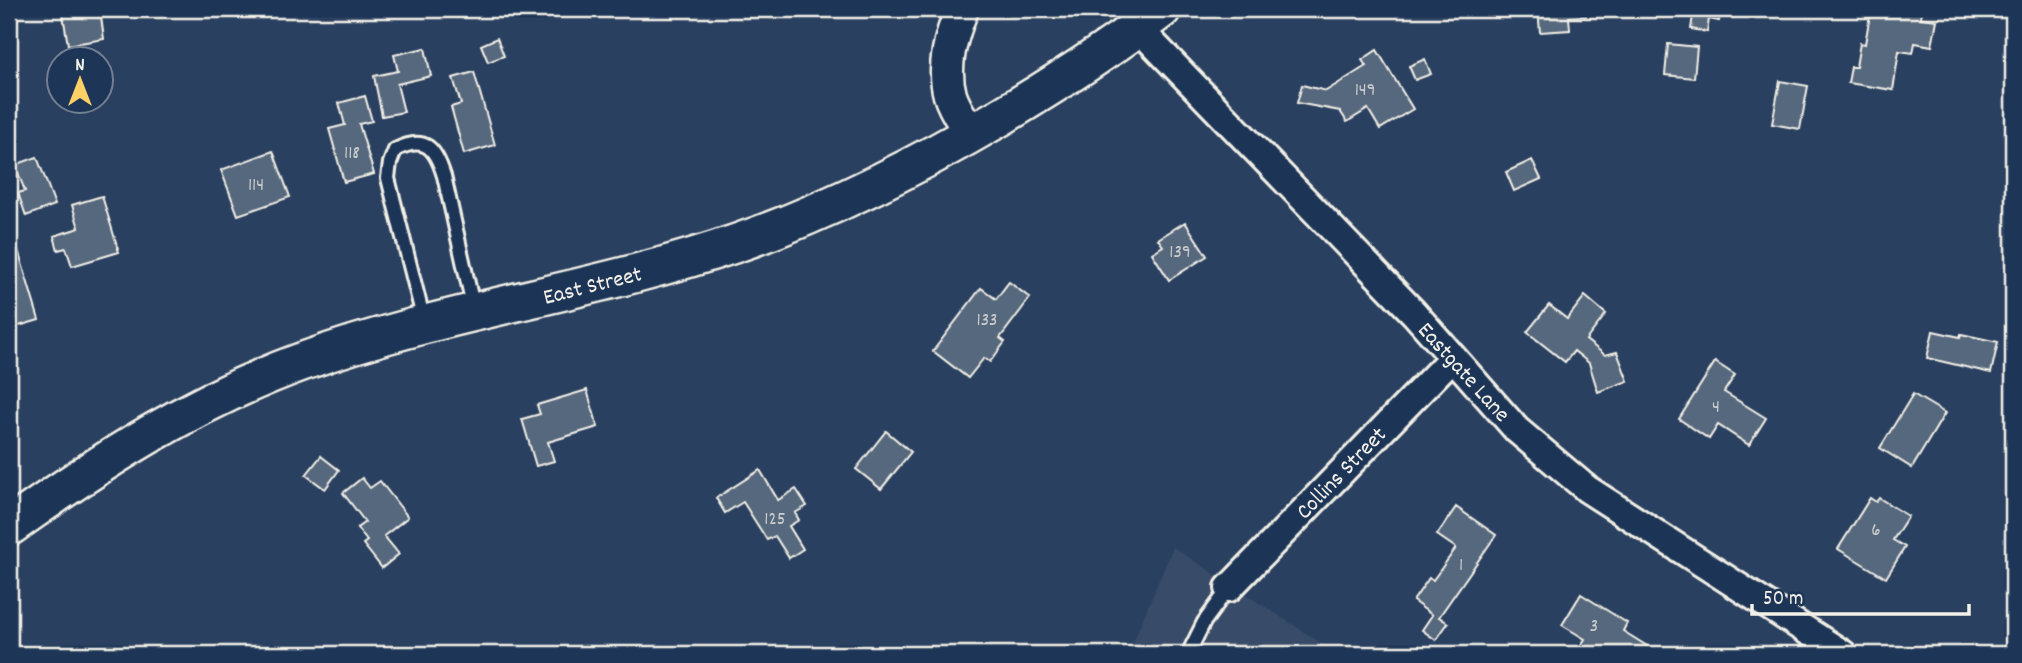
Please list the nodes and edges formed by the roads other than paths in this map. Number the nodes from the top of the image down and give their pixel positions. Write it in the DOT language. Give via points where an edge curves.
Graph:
graph roads {
  1 [pos="962,9"];
  2 [pos="1150,18"];
  3 [pos="971,134"];
  4 [pos="474,312"];
  5 [pos="425,324"];
  6 [pos="1452,358"];
  7 [pos="9,527"];
  8 [pos="1229,588"];
  9 [pos="1192,650"];
  10 [pos="1843,654"];
  1 -- 3 [label="street" via="947,75 953,103"];
  2 -- 3 [label="main road, East Street" via="1058,82"];
  2 -- 6 [label="street, Eastgate Lane"];
  3 -- 4 [label="main road, East Street" via="866,191 736,243 624,277"];
  4 -- 5 [label="main road, East Street"];
  4 -- 5 [label="lane" via="440,162 434,150 409,143 395,150 388,178"];
  5 -- 7 [label="main road, East Street" via="302,362 218,398 91,469"];
  6 -- 8 [label="street, Collins Street"];
  6 -- 10 [label="street, Eastgate Lane" via="1517,429 1587,489"];
  8 -- 9 [label="lane" via="1204,622"];
}
